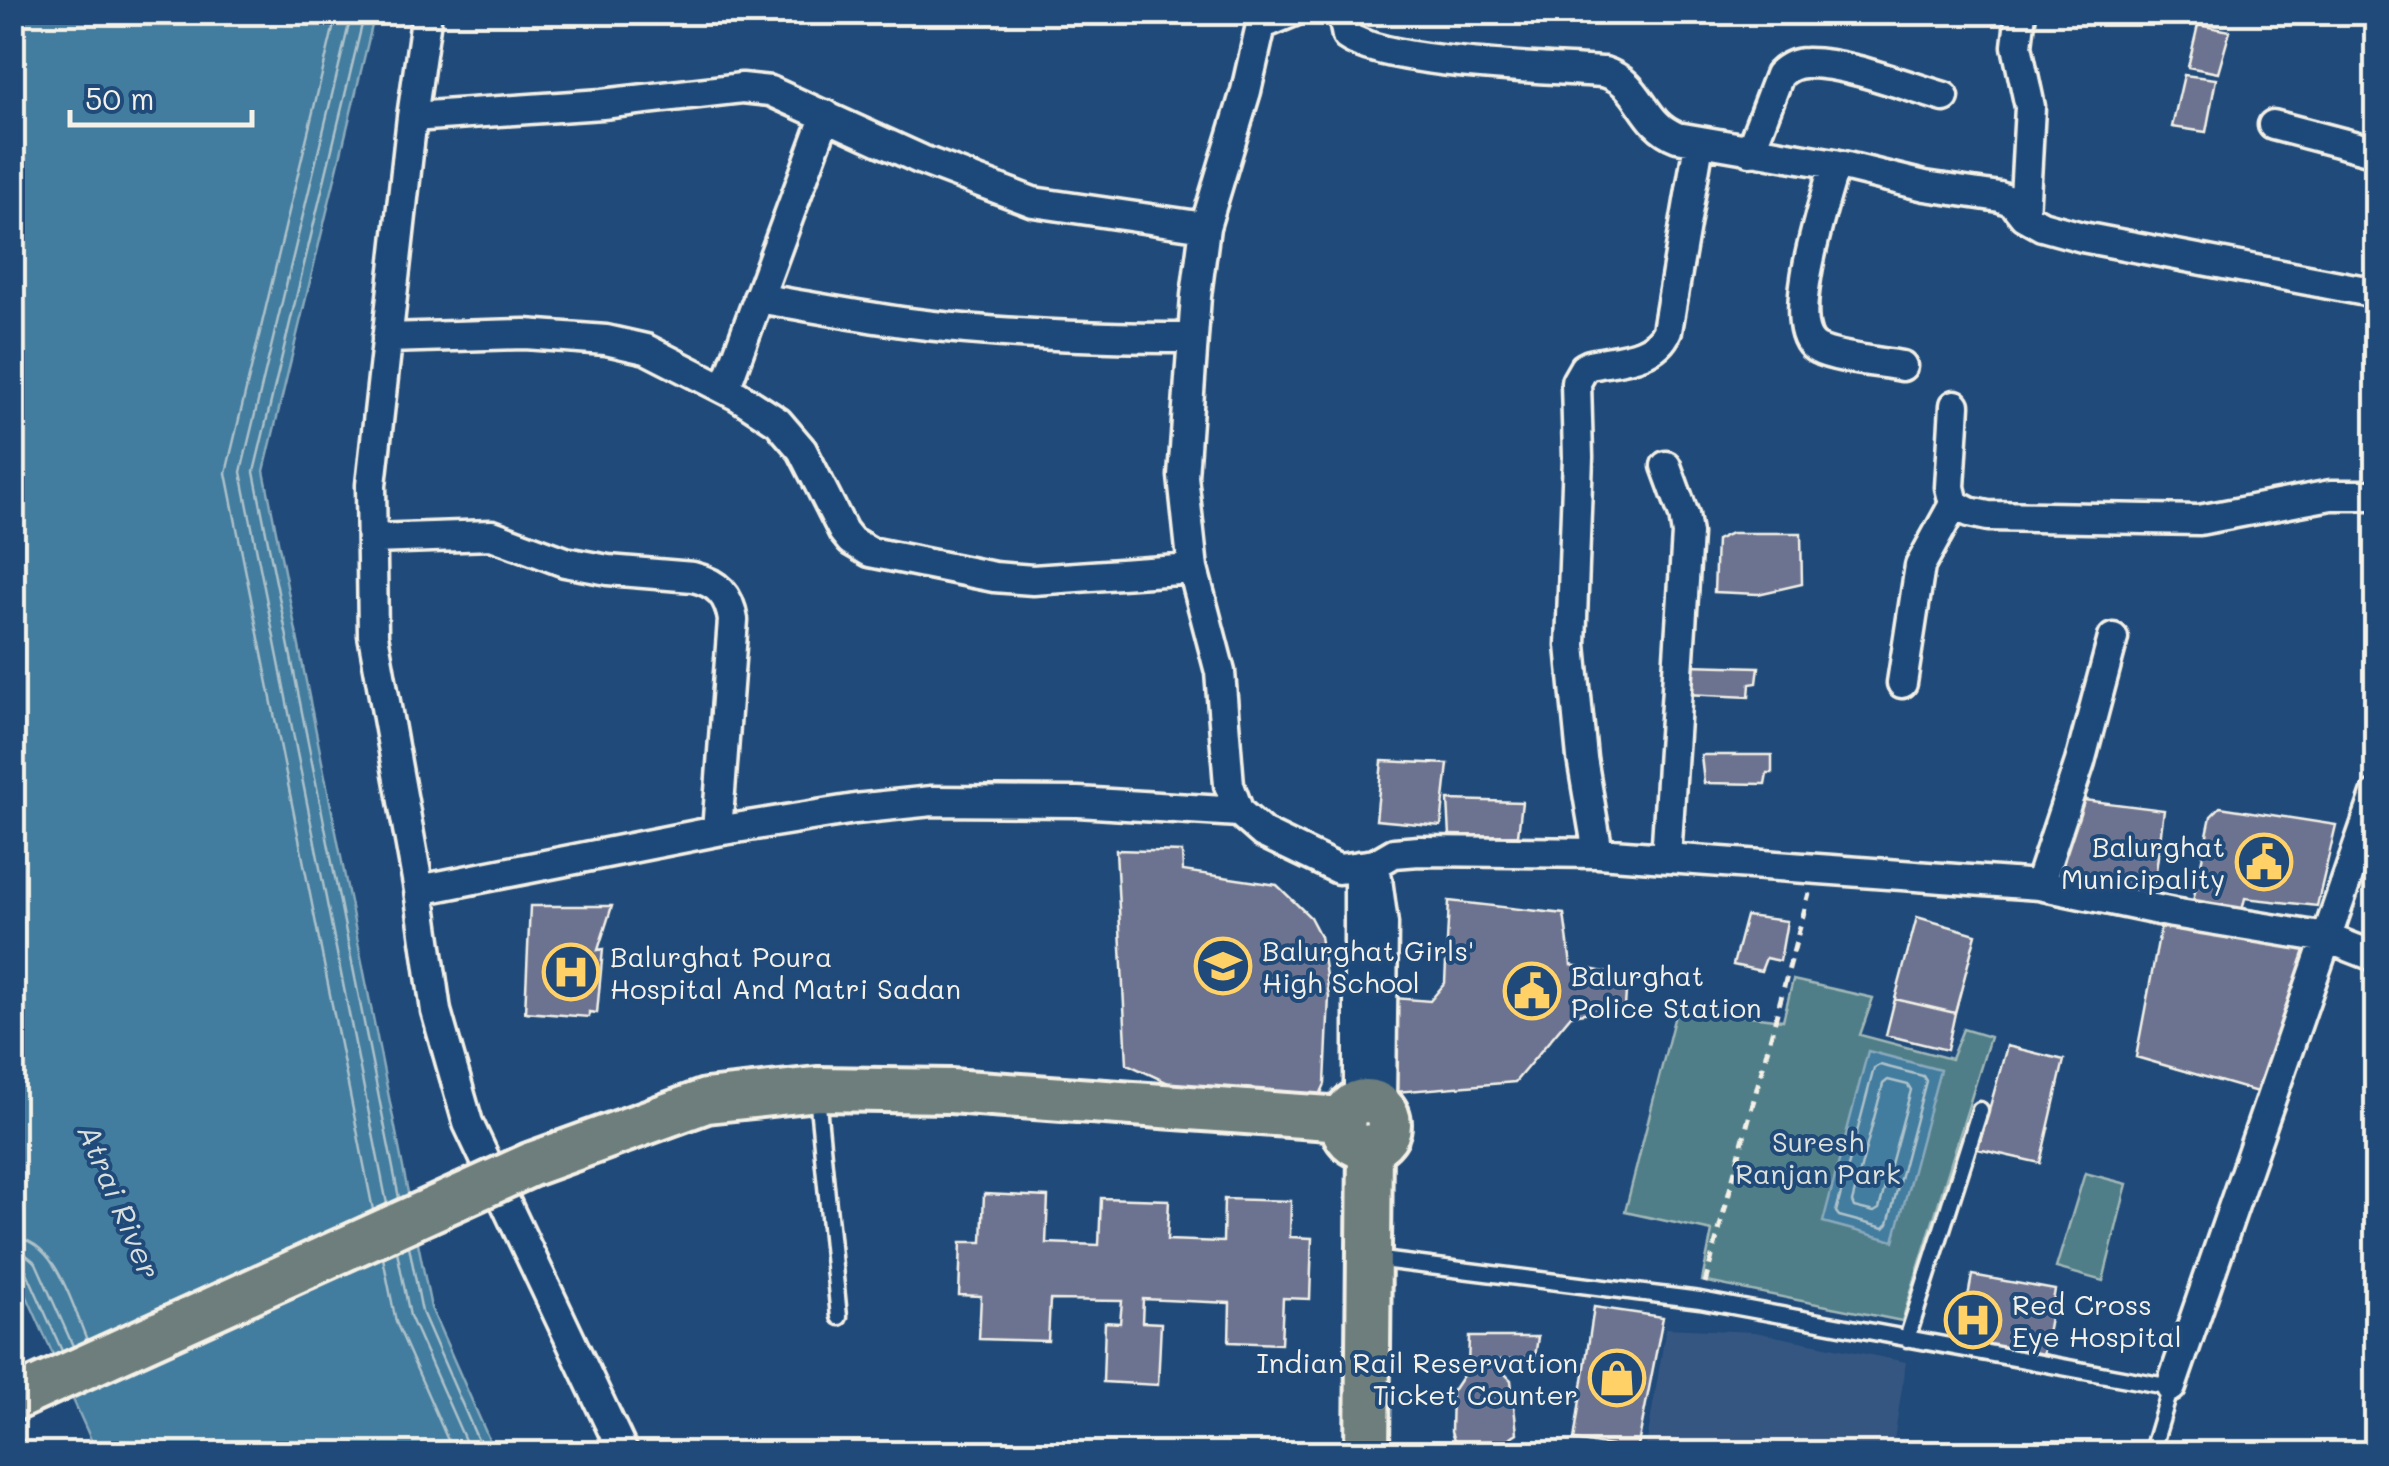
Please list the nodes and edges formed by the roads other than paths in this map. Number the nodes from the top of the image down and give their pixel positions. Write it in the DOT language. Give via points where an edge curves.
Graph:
graph roads {
  1 [pos="427,12"];
  2 [pos="1292,12"];
  3 [pos="1342,12"];
  4 [pos="2020,12"];
  5 [pos="1264,18"];
  6 [pos="1944,97"];
  7 [pos="826,114"];
  8 [pos="412,117"];
  9 [pos="2273,125"];
  10 [pos="1699,144"];
  11 [pos="1750,151"];
  12 [pos="2376,152"];
  13 [pos="1836,164"];
  14 [pos="2024,216"];
  15 [pos="1205,227"];
  16 [pos="2376,293"];
  17 [pos="758,298"];
  18 [pos="387,338"];
  19 [pos="1193,338"];
  20 [pos="1902,366"];
  21 [pos="725,389"];
  22 [pos="1955,406"];
  23 [pos="1666,466"];
  24 [pos="2376,495"];
  25 [pos="1954,504"];
  26 [pos="372,539"];
  27 [pos="1193,569"];
  28 [pos="2113,638"];
  29 [pos="1902,683"];
  30 [pos="2376,795"];
  31 [pos="1239,812"];
  32 [pos="718,831"];
  33 [pos="1598,853"];
  34 [pos="1666,858"];
  35 [pos="1367,865"];
  36 [pos="2039,885"];
  37 [pos="419,890"];
  38 [pos="2327,938"];
  39 [pos="2376,957"];
  40 [pos="816,1089"];
  41 [pos="1980,1110"];
  42 [pos="1363,1118"];
  43 [pos="1369,1258"];
  44 [pos="839,1317"];
  45 [pos="1907,1339"];
  46 [pos="2171,1387"];
  47 [pos="12,1400"];
  48 [pos="2376,1451"];
  49 [pos="624,1454"];
  50 [pos="1367,1454"];
  51 [pos="2150,1454"];
  52 [pos="2337,1454"];
  1 -- 8 [label="street"];
  2 -- 5 [label="street"];
  3 -- 10 [label="street" via="1347,36 1358,44 1619,77 1655,125"];
  4 -- 14 [label="street" via="2017,46 2030,107"];
  5 -- 15 [label="street"];
  6 -- 11 [label="street" via="1804,62 1779,75"];
  7 -- 8 [label="street" via="770,91 742,88"];
  7 -- 15 [label="street" via="1033,202"];
  7 -- 17 [label="street"];
  8 -- 18 [label="street"];
  9 -- 12 [label="street"];
  10 -- 11 [label="street"];
  10 -- 33 [label="street" via="1662,344 1590,365 1576,382 1570,645"];
  11 -- 13 [label="street"];
  13 -- 14 [label="street" via="2000,197"];
  13 -- 20 [label="street" via="1805,288 1806,337 1816,349"];
  14 -- 16 [label="street" via="2082,237"];
  15 -- 19 [label="street"];
  17 -- 19 [label="street" via="1023,333"];
  17 -- 21 [label="street"];
  18 -- 21 [label="street" via="524,334 606,340 646,349"];
  18 -- 26 [label="street"];
  19 -- 27 [label="street" via="1183,476"];
  21 -- 27 [label="street" via="778,422 802,450 843,532 870,552 1033,580"];
  22 -- 25 [label="street"];
  23 -- 34 [label="street" via="1687,534"];
  24 -- 25 [label="street" via="2331,495 2199,520 1988,516"];
  25 -- 29 [label="street" via="1920,566"];
  26 -- 32 [label="street" via="492,535 565,562 693,577 721,590 733,620"];
  26 -- 37 [label="street" via="373,636"];
  27 -- 31 [label="street" via="1220,672 1229,786"];
  28 -- 36 [label="street"];
  30 -- 38 [label="street"];
  31 -- 32 [label="street" via="932,801"];
  31 -- 35 [label="street" via="1263,833 1338,869"];
  32 -- 37 [label="street"];
  33 -- 34 [label="street"];
  33 -- 35 [label="street" via="1418,850"];
  34 -- 36 [label="street"];
  35 -- 42 [label="street"];
  36 -- 38 [label="street"];
  37 -- 49 [label="street" via="436,1011 468,1122"];
  38 -- 39 [label="street"];
  38 -- 46 [label="street"];
  40 -- 42 [label="main road" via="950,1091"];
  40 -- 44 [label="lane"];
  40 -- 47 [label="main road, bridge" via="706,1101 532,1164"];
  41 -- 45 [label="lane"];
  42 -- 43 [label="main road"];
  43 -- 45 [label="lane" via="1700,1300"];
  43 -- 50 [label="main road"];
  45 -- 46 [label="lane"];
  46 -- 51 [label="lane"];
  48 -- 52 [label="lane"];
}
